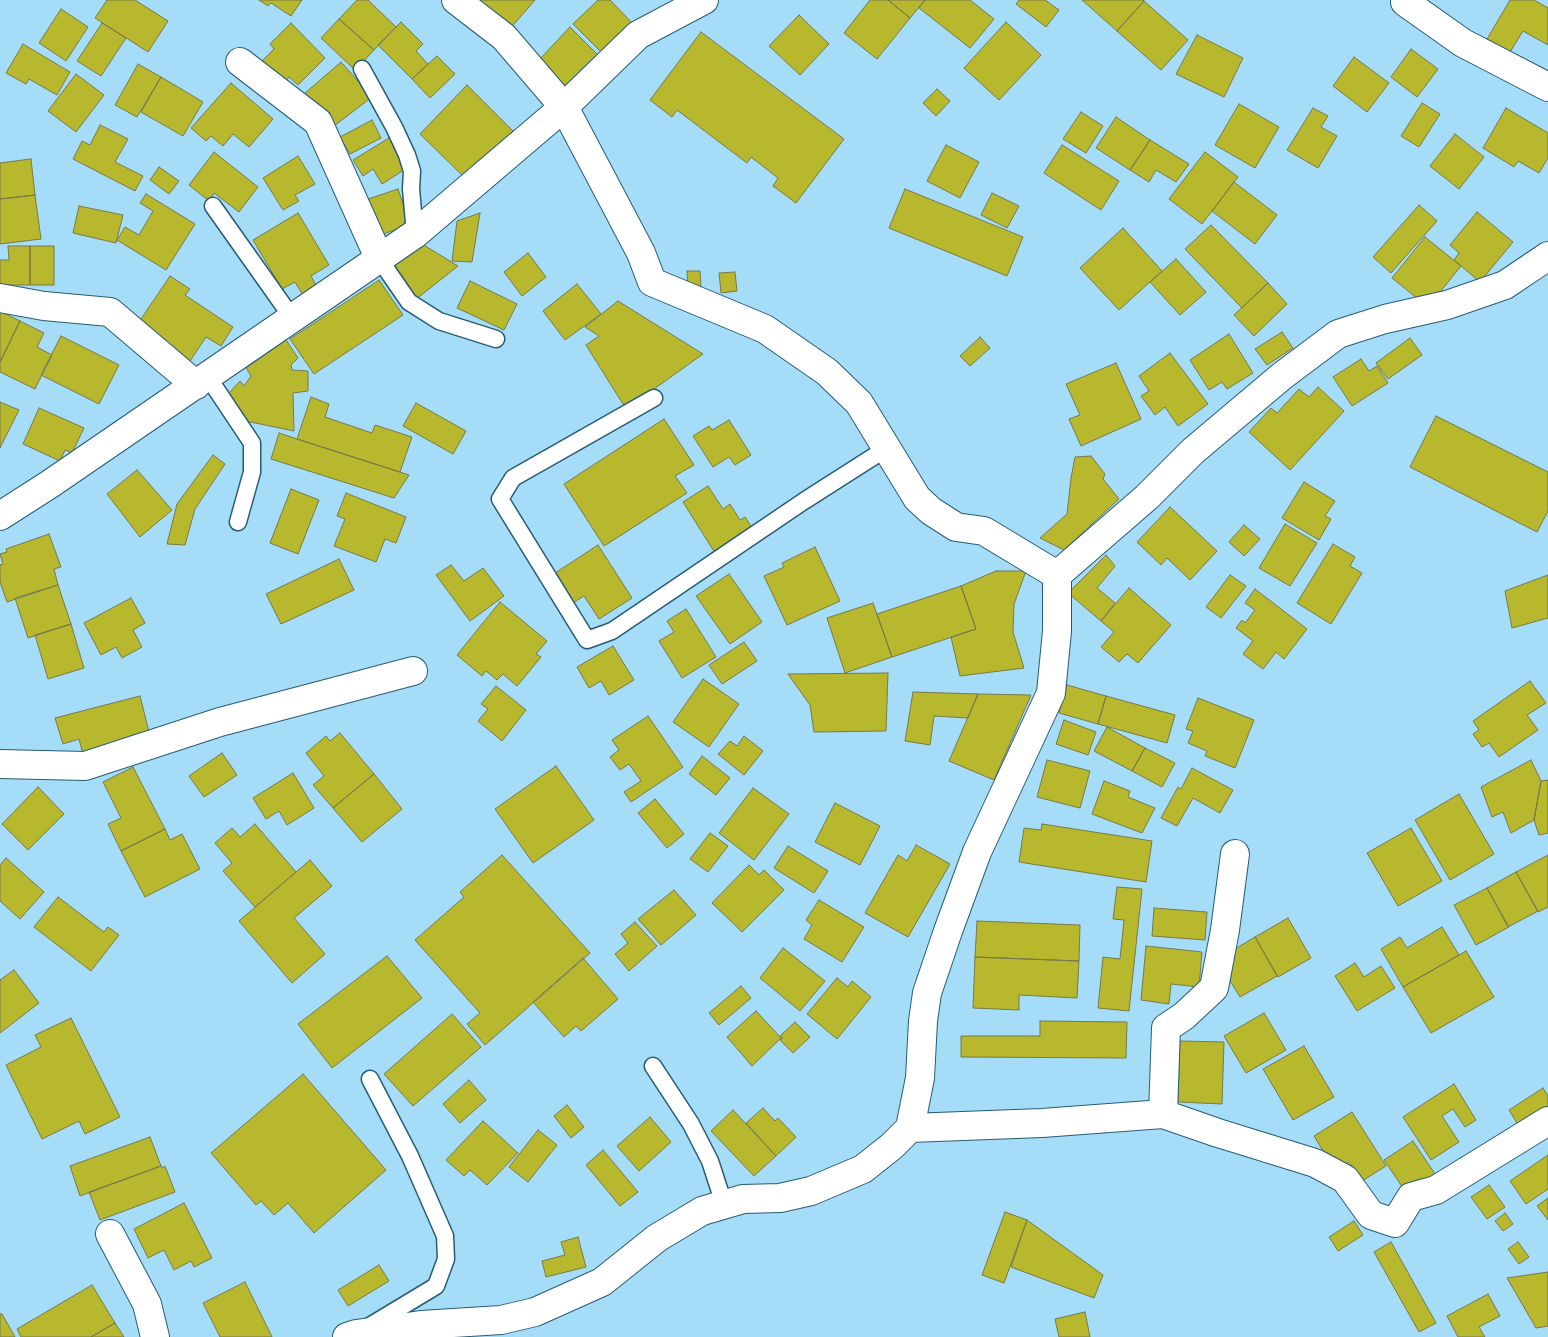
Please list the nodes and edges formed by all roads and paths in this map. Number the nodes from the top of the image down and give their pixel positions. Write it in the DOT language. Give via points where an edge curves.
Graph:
graph roads {
  1 [pos="456,0"];
  2 [pos="704,0"];
  3 [pos="1405,2"];
  4 [pos="240,62"];
  5 [pos="362,69"];
  6 [pos="1548,87"];
  7 [pos="564,107"];
  8 [pos="213,206"];
  9 [pos="416,234"];
  10 [pos="1548,256"];
  11 [pos="380,260"];
  12 [pos="0,298"];
  13 [pos="293,319"];
  14 [pos="496,339"];
  15 [pos="202,381"];
  16 [pos="654,398"];
  17 [pos="887,448"];
  18 [pos="0,516"];
  19 [pos="238,522"];
  20 [pos="1057,575"];
  21 [pos="413,671"];
  22 [pos="0,764"];
  23 [pos="1235,854"];
  24 [pos="653,1066"];
  25 [pos="370,1080"];
  26 [pos="1163,1114"];
  27 [pos="1548,1121"];
  28 [pos="910,1128"];
  29 [pos="724,1204"];
  30 [pos="110,1234"];
  31 [pos="353,1336"];
  32 [pos="155,1337"];
  1 -- 7 [label="street" via="504,37"];
  2 -- 7 [label="street" via="638,35"];
  3 -- 6 [label="street" via="1463,43"];
  4 -- 11 [label="street" via="318,122"];
  5 -- 9 [label="lane" via="407,155 412,171"];
  7 -- 9 [label="street"];
  7 -- 17 [label="street" via="641,253 652,282 765,329 827,372 859,403"];
  8 -- 13 [label="lane"];
  9 -- 11 [label="street"];
  10 -- 20 [label="street" via="1505,285 1447,305 1338,334 1193,451 1147,497"];
  11 -- 13 [label="street"];
  11 -- 14 [label="lane" via="409,302 439,321"];
  12 -- 15 [label="street" via="110,312"];
  13 -- 15 [label="street"];
  15 -- 18 [label="street"];
  15 -- 19 [label="lane" via="252,443 252,472"];
  16 -- 17 [label="lane" via="513,478 500,499 587,640 612,631"];
  17 -- 20 [label="street" via="917,498 931,511 956,526 984,531"];
  20 -- 28 [label="street" via="1057,631 1051,693 977,852 927,993 920,1078"];
  21 -- 22 [label="street" via="220,722 85,766"];
  23 -- 26 [label="street" via="1214,988 1166,1028"];
  24 -- 29 [label="lane" via="691,1124 710,1161"];
  25 -- 31 [label="lane" via="410,1156 445,1236 446,1259 436,1286"];
  26 -- 27 [label="street" via="1314,1163 1345,1180 1371,1215 1395,1223 1411,1197 1436,1190"];
  26 -- 28 [label="street"];
  28 -- 29 [label="street" via="862,1169 811,1191"];
  29 -- 31 [label="street" via="702,1211 656,1238 602,1282 535,1312 501,1320 431,1324"];
  30 -- 32 [label="street" via="147,1304"];
}
